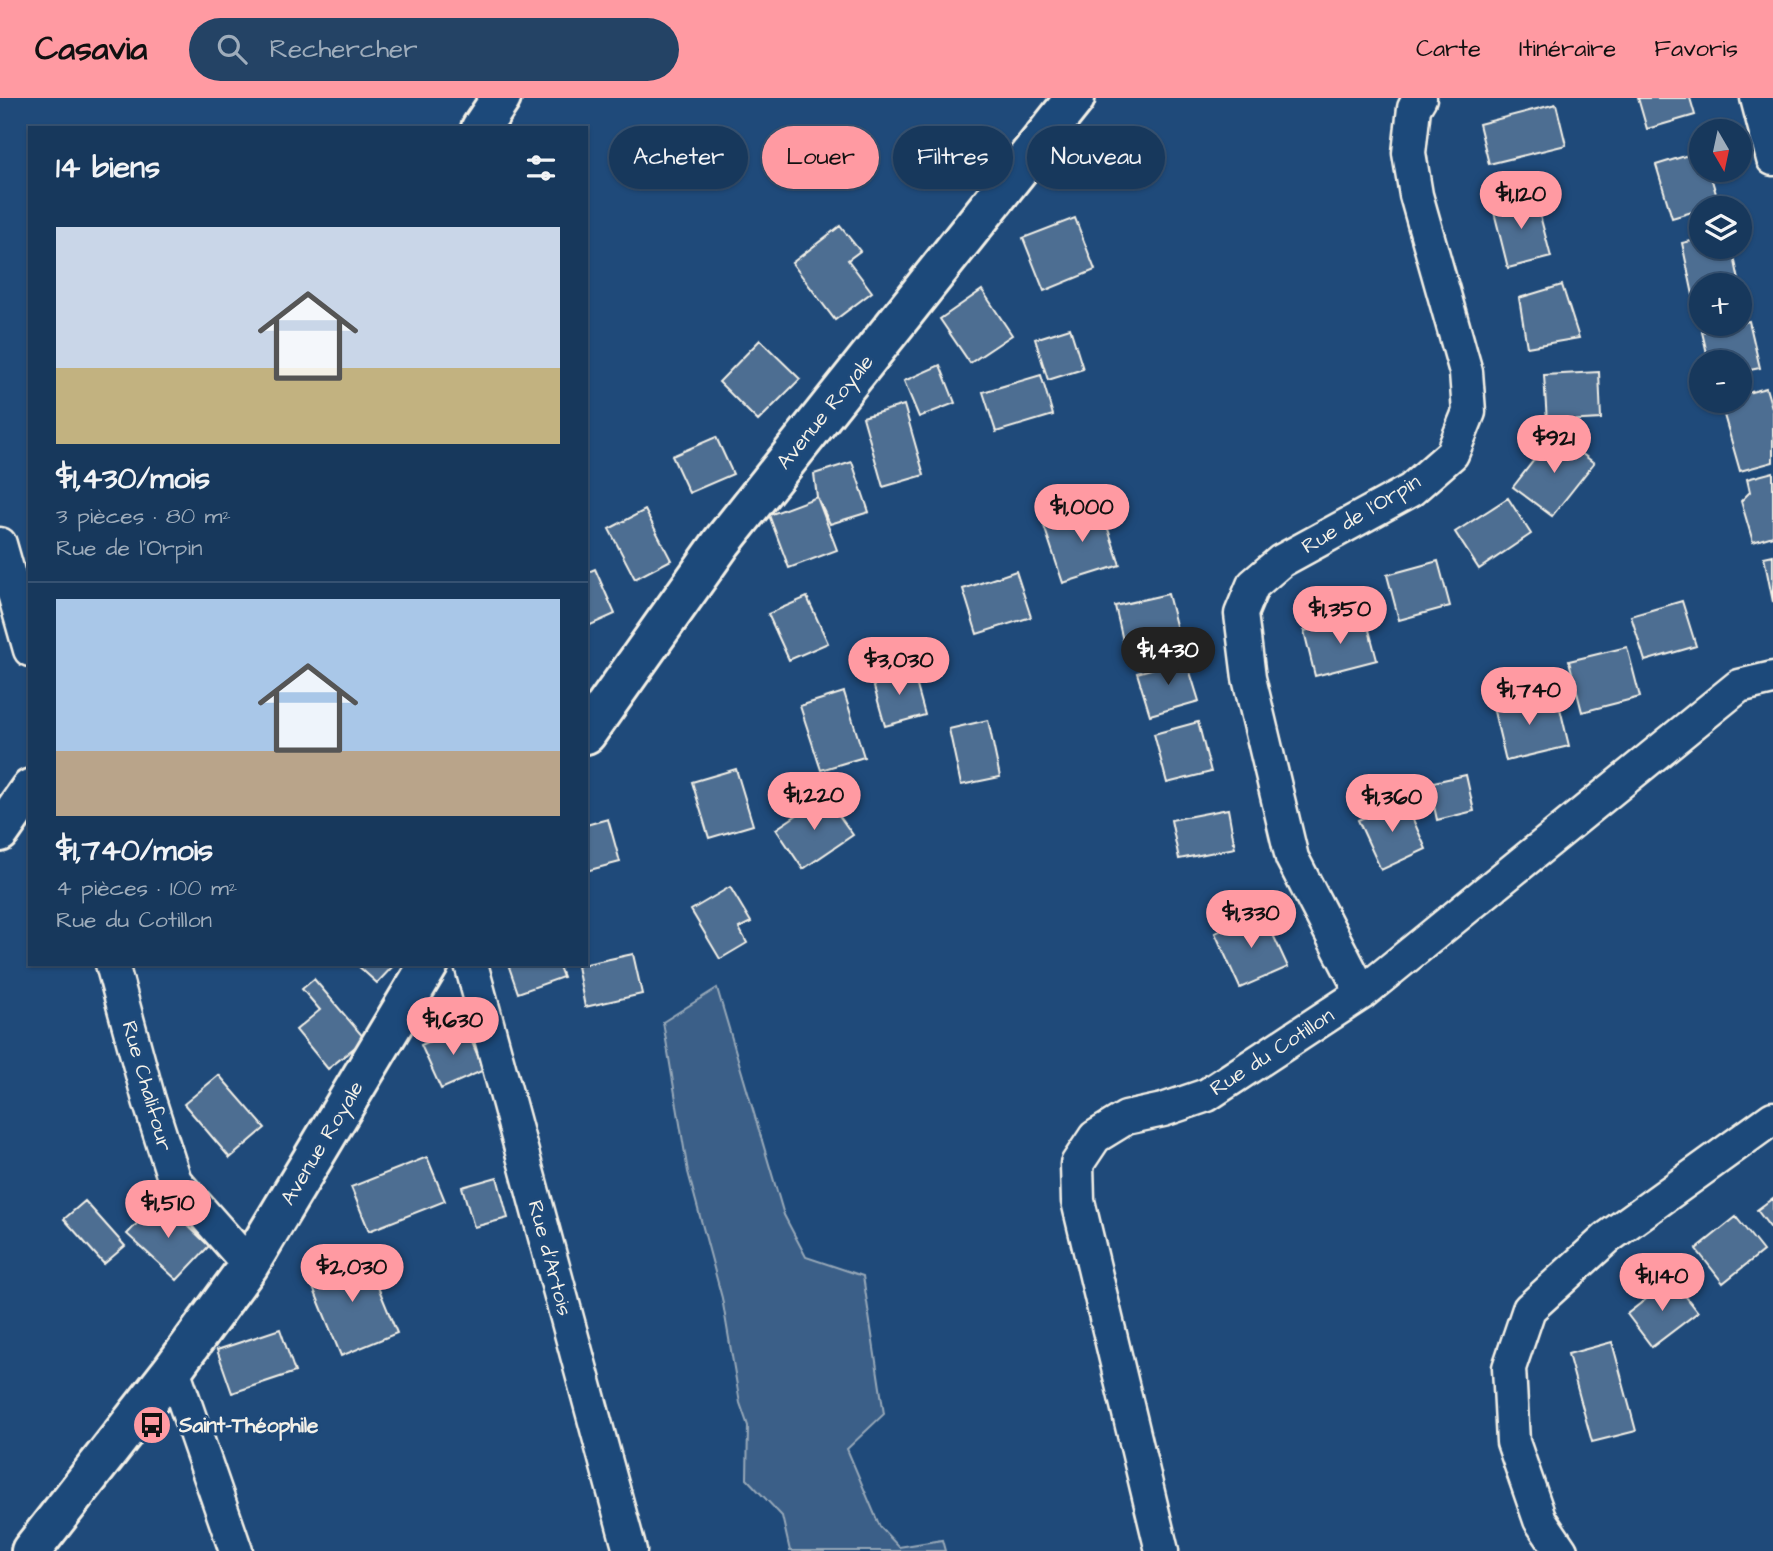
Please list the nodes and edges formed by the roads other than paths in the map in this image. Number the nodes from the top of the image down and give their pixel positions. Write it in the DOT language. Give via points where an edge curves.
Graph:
graph roads {
  1 [pos="501,98"];
  2 [pos="1075,98"];
  3 [pos="1420,98"];
  4 [pos="1757,98"];
  5 [pos="482,126"];
  6 [pos="1773,159"];
  7 [pos="0,544"];
  8 [pos="28,643"];
  9 [pos="1773,678"];
  10 [pos="588,731"];
  11 [pos="28,792"];
  12 [pos="0,832"];
  13 [pos="113,966"];
  14 [pos="428,966"];
  15 [pos="472,966"];
  16 [pos="1362,993"];
  17 [pos="1773,1118"];
  18 [pos="249,1265"];
  19 [pos="173,1369"];
  20 [pos="31,1551"];
  21 [pos="236,1551"];
  22 [pos="630,1551"];
  23 [pos="1162,1551"];
  24 [pos="1562,1551"];
  1 -- 5 [label="main road"];
  2 -- 10 [label="main road, Avenue Royale" via="722,542"];
  3 -- 16 [label="street, Rue de l'Orpin" via="1414,108 1409,153 1416,195 1466,372 1469,412 1452,454 1411,490 1281,561 1254,585 1241,614 1249,678 1292,858"];
  4 -- 6 [label="street"];
  7 -- 8 [label="street"];
  9 -- 16 [label="street, Rue du Cotillon" via="1739,686"];
  11 -- 12 [label="main road"];
  13 -- 18 [label="street, Rue Chalifour" via="175,1181"];
  14 -- 18 [label="main road, Avenue Royale"];
  15 -- 22 [label="street, Rue d'Artois"];
  16 -- 23 [label="street, Rue du Cotillon" via="1207,1095 1126,1118 1095,1137 1077,1164 1078,1201"];
  17 -- 24 [label="street" via="1607,1238 1529,1309 1509,1368 1513,1442 1540,1520"];
  18 -- 19 [label="main road, Avenue Royale"];
  19 -- 20 [label="main road, Avenue Royale"];
  19 -- 21 [label="street"];
}
